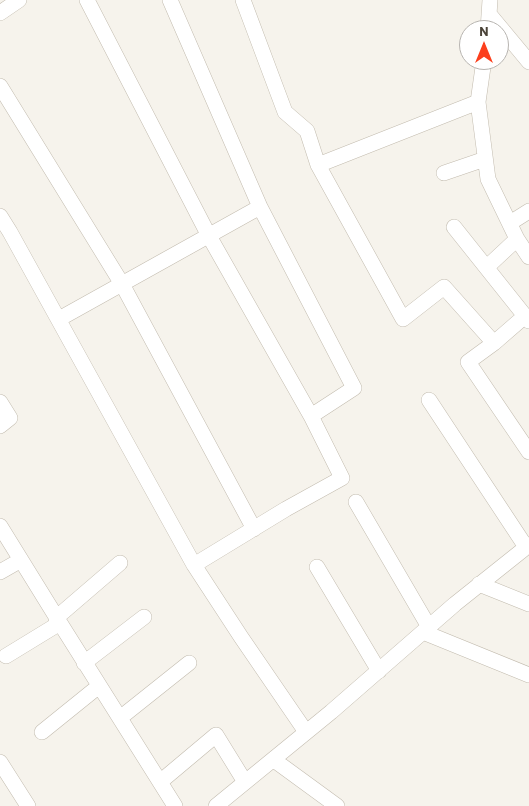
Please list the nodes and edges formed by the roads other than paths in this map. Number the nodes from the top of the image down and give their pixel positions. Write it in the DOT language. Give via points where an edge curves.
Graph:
graph roads {
  1 [pos="19,0"];
  2 [pos="87,0"];
  3 [pos="170,0"];
  4 [pos="243,0"];
  5 [pos="0,13"];
  6 [pos="489,15"];
  7 [pos="529,62"];
  8 [pos="483,70"];
  9 [pos="0,86"];
  10 [pos="478,102"];
  11 [pos="485,160"];
  12 [pos="318,165"];
  13 [pos="444,173"];
  14 [pos="260,207"];
  15 [pos="529,211"];
  16 [pos="0,216"];
  17 [pos="510,223"];
  18 [pos="454,226"];
  19 [pos="209,236"];
  20 [pos="517,239"];
  21 [pos="529,257"];
  22 [pos="487,267"];
  23 [pos="122,284"];
  24 [pos="527,318"];
  25 [pos="59,319"];
  26 [pos="494,343"];
  27 [pos="429,400"];
  28 [pos="0,402"];
  29 [pos="311,416"];
  30 [pos="0,426"];
  31 [pos="529,452"];
  32 [pos="356,502"];
  33 [pos="0,526"];
  34 [pos="254,528"];
  35 [pos="528,546"];
  36 [pos="21,560"];
  37 [pos="120,563"];
  38 [pos="194,564"];
  39 [pos="317,567"];
  40 [pos="0,572"];
  41 [pos="479,584"];
  42 [pos="529,604"];
  43 [pos="144,617"];
  44 [pos="58,621"];
  45 [pos="426,629"];
  46 [pos="6,656"];
  47 [pos="84,663"];
  48 [pos="190,663"];
  49 [pos="379,671"];
  50 [pos="529,675"];
  51 [pos="99,686"];
  52 [pos="120,718"];
  53 [pos="42,732"];
  54 [pos="306,732"];
  55 [pos="274,760"];
  56 [pos="0,762"];
  57 [pos="160,782"];
  58 [pos="244,782"];
  59 [pos="28,806"];
  60 [pos="176,806"];
  61 [pos="216,806"];
  62 [pos="336,806"];
  1 -- 5 [label="street"];
  2 -- 19 [label="street"];
  3 -- 14 [label="street"];
  4 -- 12 [label="street" via="285,112 307,131"];
  6 -- 7 [label="street"];
  8 -- 10 [label="street"];
  9 -- 23 [label="street"];
  10 -- 11 [label="street"];
  10 -- 12 [label="street"];
  11 -- 13 [label="street"];
  11 -- 17 [label="street" via="488,179"];
  12 -- 26 [label="street" via="403,320 444,287"];
  14 -- 19 [label="street"];
  14 -- 29 [label="street" via="354,388"];
  15 -- 17 [label="street"];
  16 -- 25 [label="street"];
  17 -- 20 [label="street"];
  18 -- 22 [label="street"];
  19 -- 23 [label="street"];
  19 -- 29 [label="street"];
  20 -- 21 [label="street"];
  20 -- 22 [label="street"];
  22 -- 24 [label="street"];
  23 -- 25 [label="street"];
  23 -- 34 [label="street"];
  24 -- 26 [label="street"];
  25 -- 38 [label="street"];
  26 -- 31 [label="street" via="468,362"];
  27 -- 35 [label="street"];
  28 -- 30 [label="street" via="10,418"];
  29 -- 34 [label="street" via="342,478"];
  32 -- 45 [label="street"];
  33 -- 36 [label="street"];
  34 -- 38 [label="street"];
  35 -- 41 [label="street"];
  36 -- 40 [label="street"];
  36 -- 44 [label="street"];
  37 -- 44 [label="street"];
  38 -- 54 [label="street"];
  39 -- 49 [label="street"];
  41 -- 42 [label="street"];
  41 -- 45 [label="street"];
  43 -- 47 [label="street"];
  44 -- 46 [label="street"];
  44 -- 47 [label="street"];
  45 -- 49 [label="street"];
  45 -- 50 [label="street"];
  47 -- 51 [label="street"];
  48 -- 52 [label="street"];
  49 -- 54 [label="street"];
  51 -- 52 [label="street"];
  51 -- 53 [label="street"];
  52 -- 57 [label="street"];
  54 -- 55 [label="street"];
  55 -- 58 [label="street"];
  55 -- 62 [label="street"];
  56 -- 59 [label="street"];
  57 -- 58 [label="street" via="216,735"];
  57 -- 60 [label="street"];
  58 -- 61 [label="street"];
}
